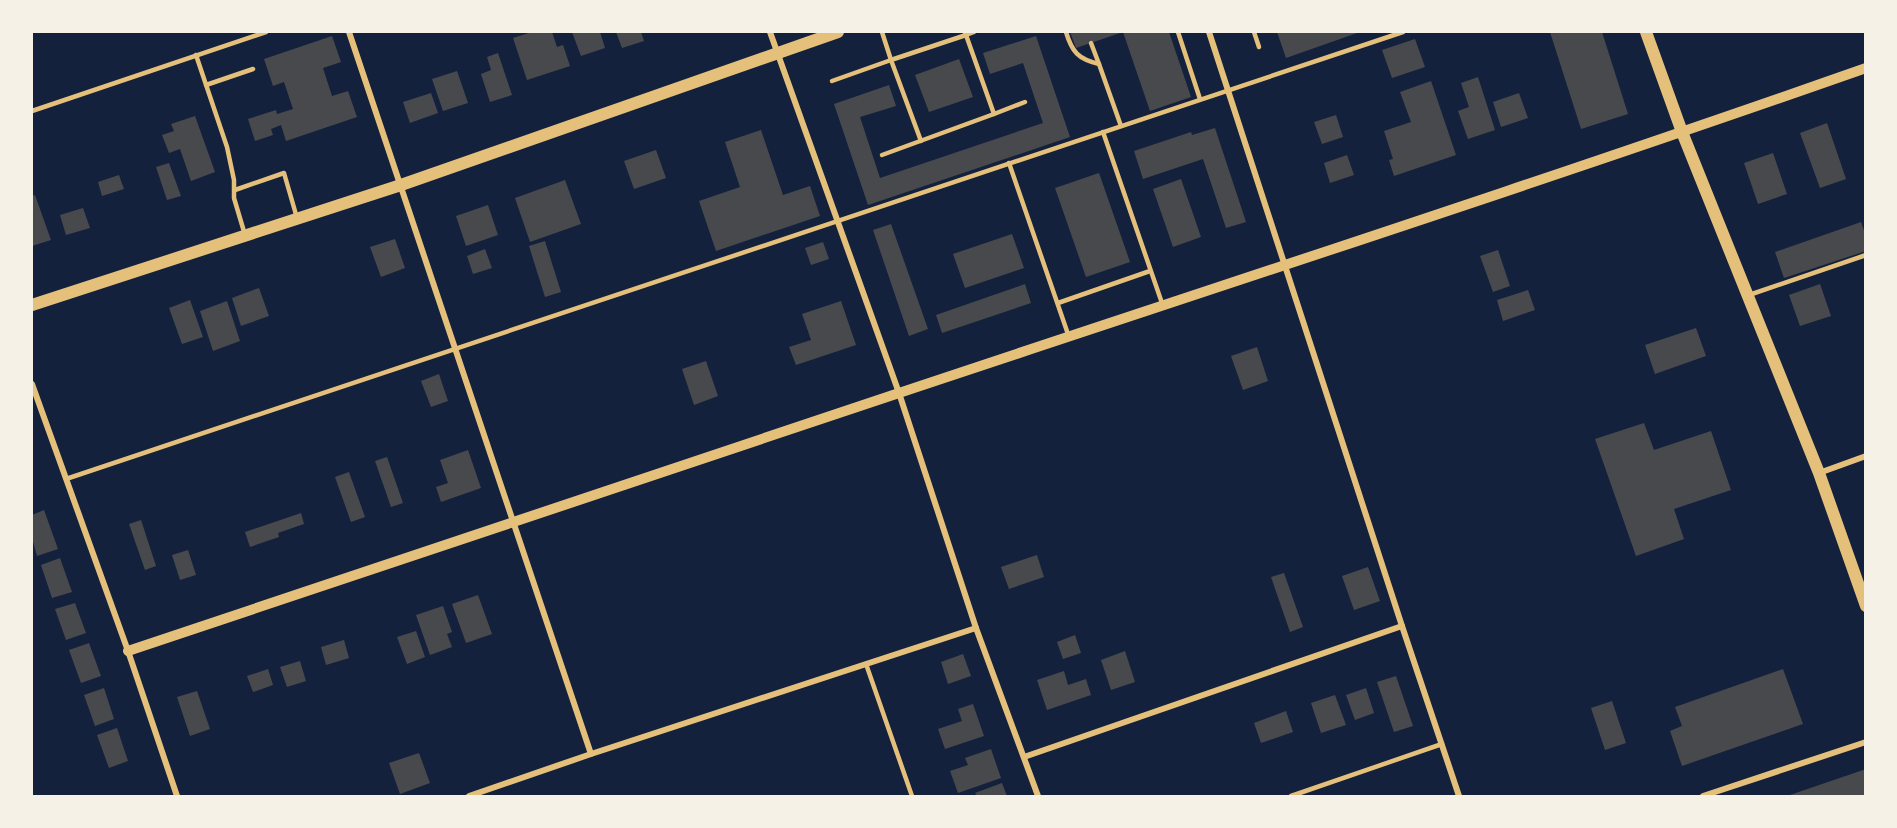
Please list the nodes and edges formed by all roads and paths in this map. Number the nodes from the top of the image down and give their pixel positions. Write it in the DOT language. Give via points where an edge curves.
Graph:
graph roads {
  1 [pos="266,32"];
  2 [pos="348,32"];
  3 [pos="770,32"];
  4 [pos="838,32"];
  5 [pos="882,32"];
  6 [pos="974,32"];
  7 [pos="1065,32"];
  8 [pos="1178,32"];
  9 [pos="1209,32"];
  10 [pos="1254,32"];
  11 [pos="1403,32"];
  12 [pos="1646,32"];
  13 [pos="965,33"];
  14 [pos="1091,43"];
  15 [pos="1259,47"];
  16 [pos="776,53"];
  17 [pos="196,55"];
  18 [pos="891,60"];
  19 [pos="1099,64"];
  20 [pos="1866,68"];
  21 [pos="253,69"];
  22 [pos="832,81"];
  23 [pos="206,85"];
  24 [pos="1228,90"];
  25 [pos="1200,99"];
  26 [pos="1025,102"];
  27 [pos="32,111"];
  28 [pos="994,114"];
  29 [pos="1121,126"];
  30 [pos="1103,132"];
  31 [pos="1682,132"];
  32 [pos="921,141"];
  33 [pos="882,155"];
  34 [pos="1009,163"];
  35 [pos="401,185"];
  36 [pos="235,190"];
  37 [pos="297,218"];
  38 [pos="837,221"];
  39 [pos="245,236"];
  40 [pos="1866,255"];
  41 [pos="1285,266"];
  42 [pos="1150,271"];
  43 [pos="1748,296"];
  44 [pos="1058,303"];
  45 [pos="32,305"];
  46 [pos="1163,306"];
  47 [pos="1070,337"];
  48 [pos="455,349"];
  49 [pos="32,384"];
  50 [pos="899,393"];
  51 [pos="1866,456"];
  52 [pos="1819,473"];
  53 [pos="66,479"];
  54 [pos="513,523"];
  55 [pos="1866,606"];
  56 [pos="1402,626"];
  57 [pos="976,628"];
  58 [pos="128,651"];
  59 [pos="866,664"];
  60 [pos="1866,741"];
  61 [pos="1442,744"];
  62 [pos="591,754"];
  63 [pos="1024,757"];
  64 [pos="177,796"];
  65 [pos="469,796"];
  66 [pos="912,796"];
  67 [pos="1038,796"];
  68 [pos="1291,796"];
  69 [pos="1460,796"];
  70 [pos="1703,796"];
  1 -- 17 [label="lane"];
  2 -- 35 [label="street"];
  3 -- 16 [label="street"];
  4 -- 16 [label="main road"];
  5 -- 18 [label="lane"];
  6 -- 13 [label="lane"];
  7 -- 19 [label="lane" via="1082,60"];
  8 -- 25 [label="lane"];
  9 -- 24 [label="street"];
  10 -- 15 [label="lane"];
  11 -- 24 [label="lane"];
  12 -- 31 [label="main road"];
  13 -- 18 [label="lane"];
  13 -- 28 [label="lane"];
  14 -- 19 [label="lane"];
  16 -- 35 [label="main road"];
  16 -- 38 [label="street"];
  17 -- 23 [label="lane"];
  17 -- 27 [label="lane"];
  18 -- 22 [label="lane"];
  18 -- 32 [label="lane"];
  19 -- 29 [label="lane"];
  20 -- 31 [label="street"];
  21 -- 23 [label="lane"];
  23 -- 36 [label="lane" via="227,147"];
  24 -- 25 [label="lane"];
  24 -- 41 [label="street"];
  25 -- 29 [label="lane"];
  26 -- 28 [label="lane"];
  28 -- 32 [label="lane"];
  29 -- 30 [label="lane"];
  30 -- 34 [label="lane"];
  30 -- 42 [label="lane"];
  31 -- 41 [label="street"];
  31 -- 43 [label="main road"];
  32 -- 33 [label="lane"];
  34 -- 38 [label="lane"];
  34 -- 44 [label="lane"];
  35 -- 37 [label="main road"];
  35 -- 48 [label="street"];
  36 -- 37 [label="lane" via="284,174"];
  36 -- 39 [label="lane"];
  37 -- 39 [label="main road"];
  38 -- 48 [label="lane"];
  38 -- 50 [label="street"];
  39 -- 45 [label="main road"];
  40 -- 43 [label="lane"];
  41 -- 46 [label="street"];
  41 -- 56 [label="street"];
  42 -- 44 [label="lane"];
  42 -- 46 [label="lane"];
  43 -- 52 [label="main road"];
  44 -- 47 [label="lane"];
  46 -- 47 [label="street"];
  47 -- 50 [label="street"];
  48 -- 53 [label="lane"];
  48 -- 54 [label="street"];
  49 -- 53 [label="street"];
  50 -- 54 [label="street"];
  50 -- 57 [label="street"];
  51 -- 52 [label="street"];
  52 -- 55 [label="main road"];
  53 -- 58 [label="street"];
  54 -- 58 [label="street"];
  54 -- 62 [label="street"];
  56 -- 61 [label="street"];
  56 -- 63 [label="street"];
  57 -- 59 [label="street"];
  57 -- 63 [label="street"];
  58 -- 64 [label="street"];
  59 -- 62 [label="street"];
  59 -- 66 [label="lane"];
  60 -- 70 [label="street"];
  61 -- 68 [label="lane"];
  61 -- 69 [label="street"];
  62 -- 65 [label="street"];
  63 -- 67 [label="street"];
}
